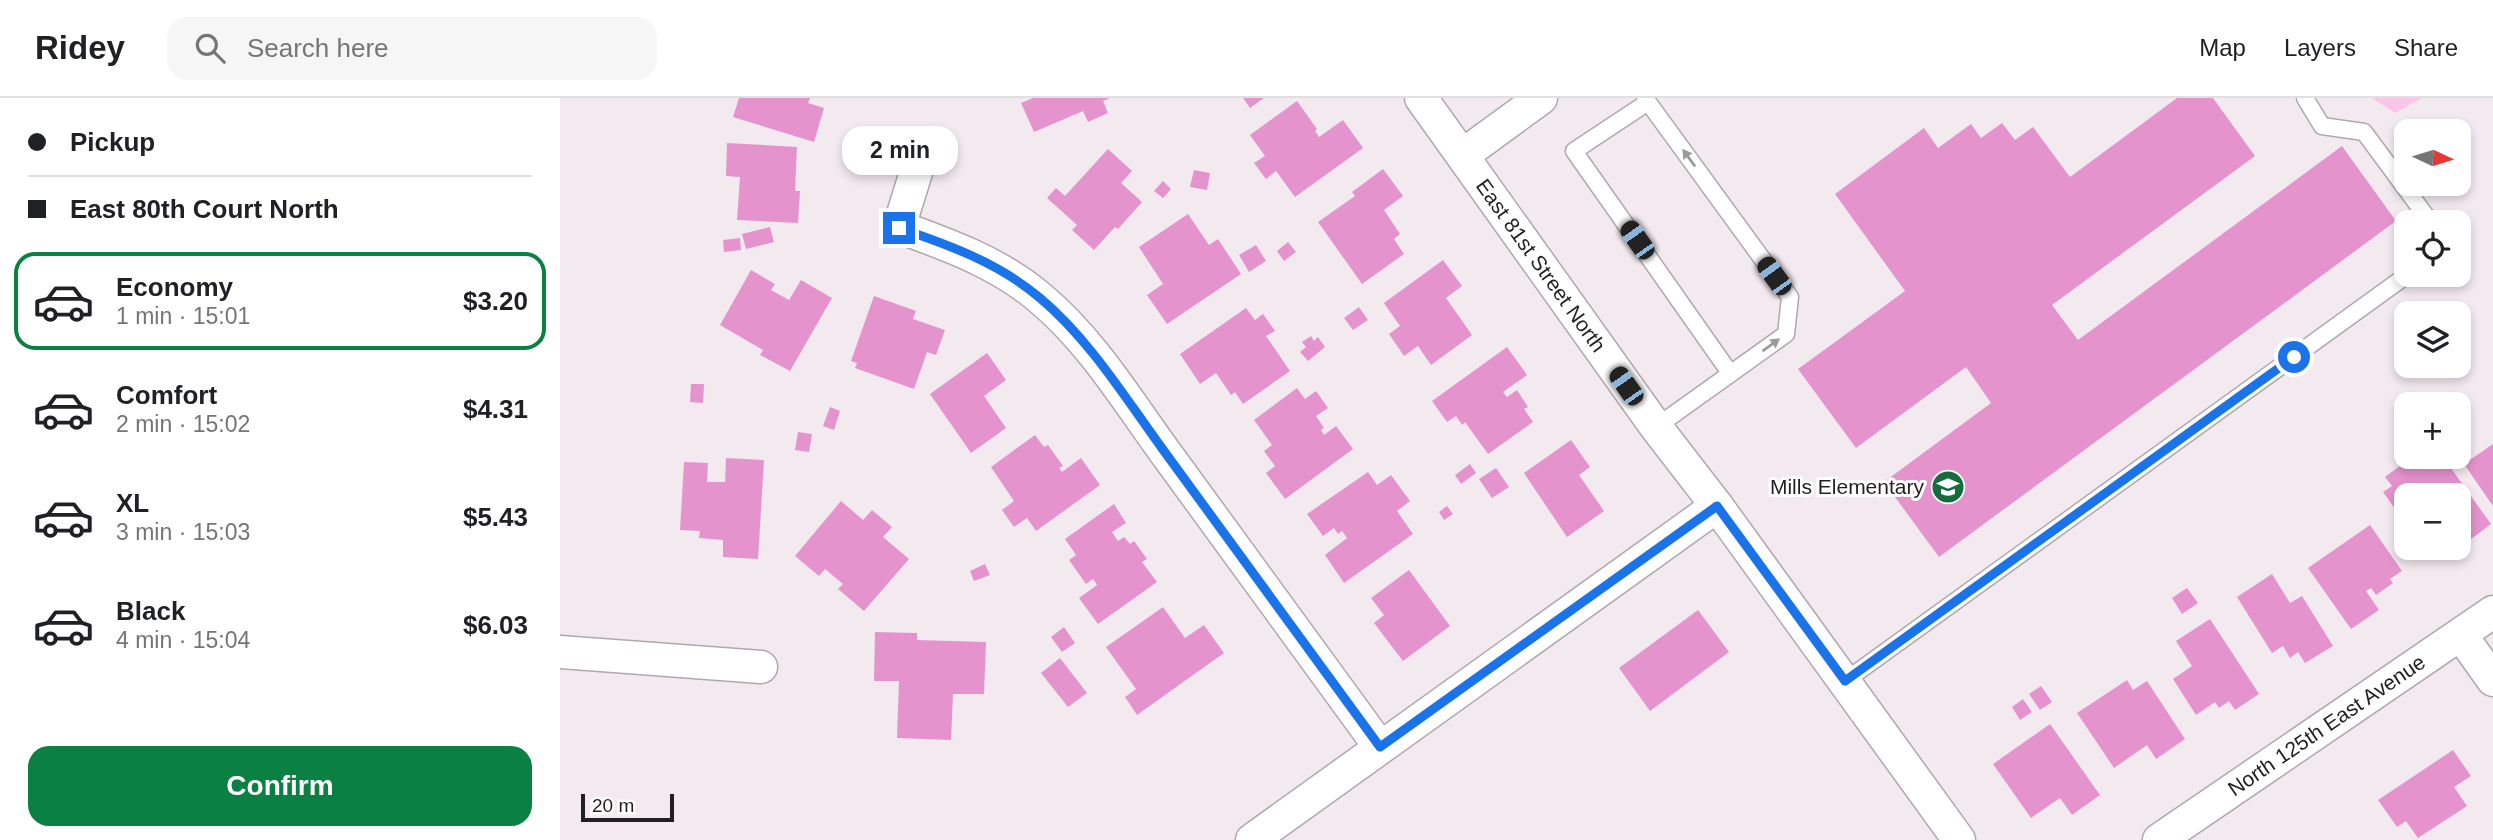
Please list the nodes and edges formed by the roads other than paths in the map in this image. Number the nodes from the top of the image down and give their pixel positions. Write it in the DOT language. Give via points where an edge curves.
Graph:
graph roads {
  1 [pos="1421,98"];
  2 [pos="1541,98"];
  3 [pos="2305,98"];
  4 [pos="1647,100"];
  5 [pos="922,153"];
  6 [pos="1463,155"];
  7 [pos="2422,210"];
  8 [pos="2394,284"];
  9 [pos="1730,373"];
  10 [pos="1656,427"];
  11 [pos="1717,506"];
  12 [pos="2493,612"];
  13 [pos="2461,635"];
  14 [pos="560,652"];
  15 [pos="761,667"];
  16 [pos="2493,680"];
  17 [pos="1845,681"];
  18 [pos="1380,747"];
  19 [pos="1252,840"];
  20 [pos="1959,840"];
  21 [pos="2159,840"];
  1 -- 6 [label="street, East 81st Street North"];
  2 -- 6 [label="street"];
  3 -- 7 [label="lane" via="2322,125 2364,132"];
  9 -- 4 [label="lane, one-way" via="1786,334 1790,297"];
  4 -- 9 [label="lane" via="1574,151"];
  5 -- 18 [label="street" via="899,228 960,249 1002,270 1066,323"];
  6 -- 10 [label="street, East 81st Street North"];
  8 -- 17 [label="lane"];
  9 -- 10 [label="lane"];
  10 -- 11 [label="street, East 81st Street North"];
  11 -- 17 [label="street, East 81st Street North"];
  11 -- 18 [label="street"];
  12 -- 13 [label="street, North 125th East Avenue"];
  13 -- 16 [label="street"];
  13 -- 21 [label="street, North 125th East Avenue"];
  14 -- 15 [label="street"];
  17 -- 20 [label="street, East 81st Street North"];
  18 -- 19 [label="street"];
}
